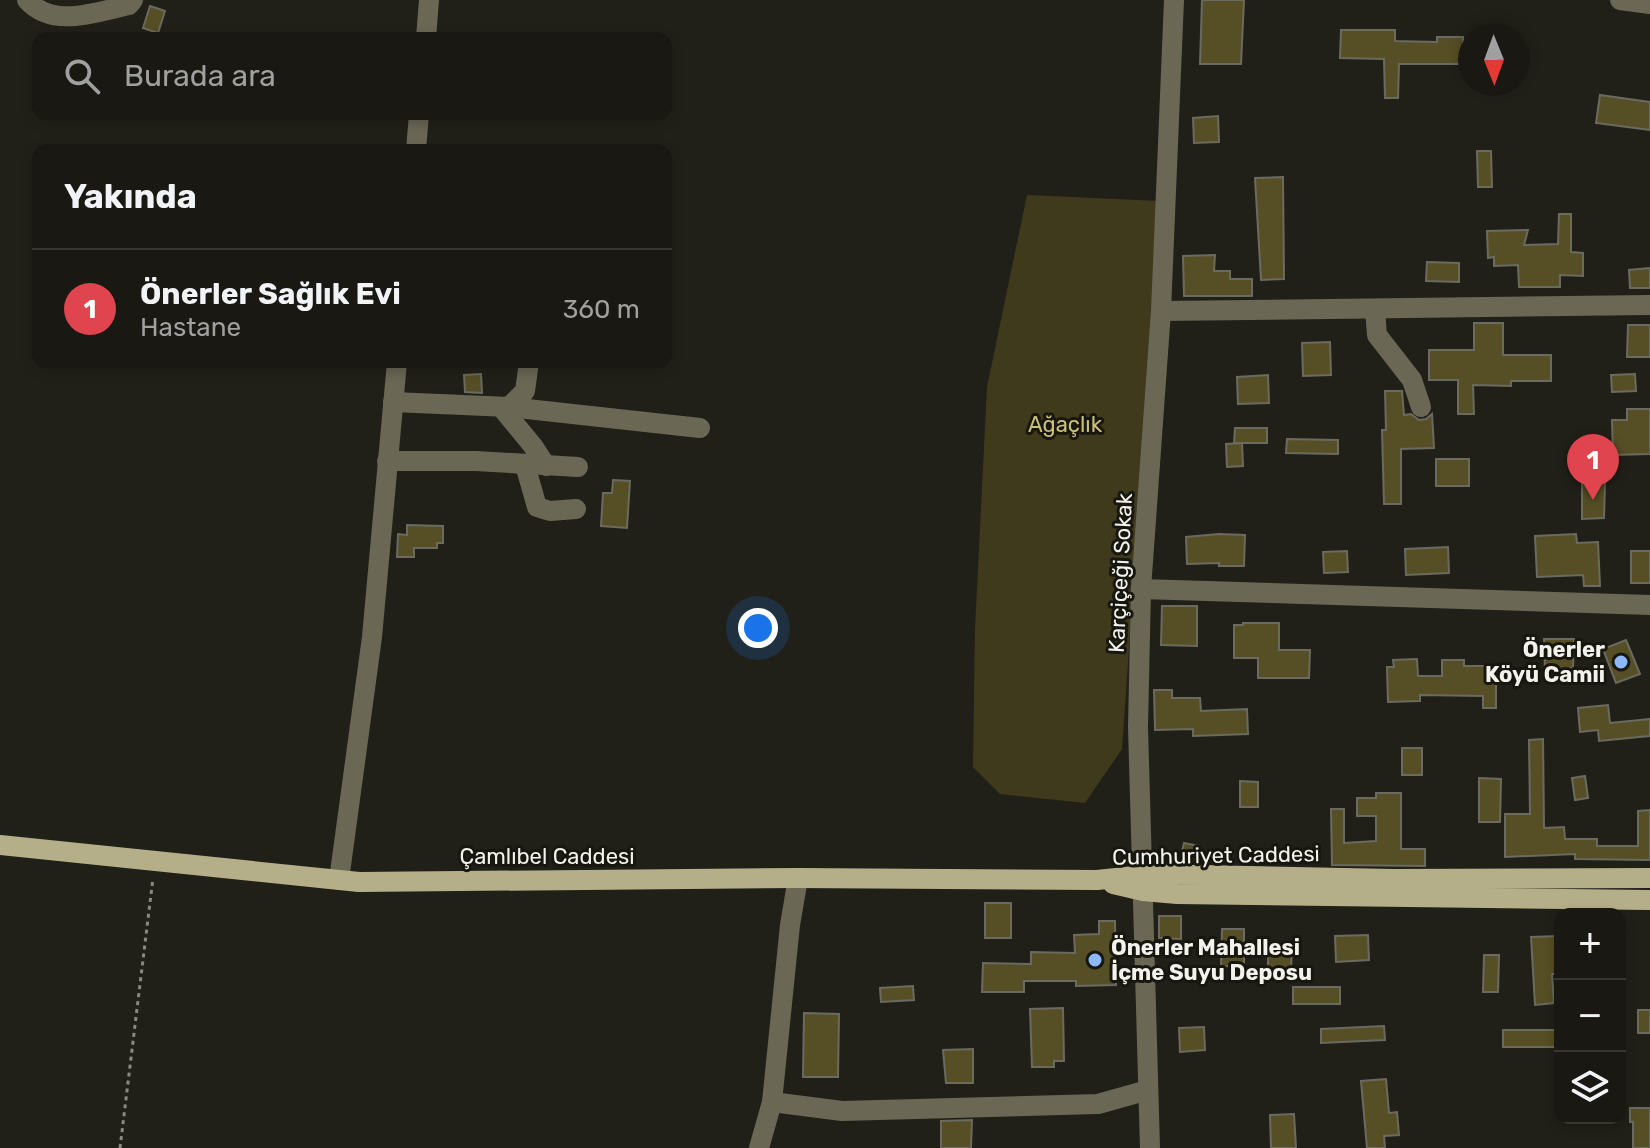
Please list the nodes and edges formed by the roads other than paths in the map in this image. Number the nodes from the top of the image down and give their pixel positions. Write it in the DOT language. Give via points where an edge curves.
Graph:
graph roads {
  1 [pos="27,0"];
  2 [pos="133,0"];
  3 [pos="429,0"];
  4 [pos="1174,0"];
  5 [pos="1620,0"];
  6 [pos="1650,4"];
  7 [pos="426,32"];
  8 [pos="418,120"];
  9 [pos="416,144"];
  10 [pos="1650,305"];
  11 [pos="1375,309"];
  12 [pos="1161,311"];
  13 [pos="396,368"];
  14 [pos="528,368"];
  15 [pos="393,402"];
  16 [pos="505,407"];
  17 [pos="1421,407"];
  18 [pos="700,428"];
  19 [pos="387,461"];
  20 [pos="535,466"];
  21 [pos="578,467"];
  22 [pos="576,509"];
  23 [pos="1141,589"];
  24 [pos="1650,605"];
  25 [pos="0,845"];
  26 [pos="798,878"];
  27 [pos="1650,878"];
  28 [pos="339,880"];
  29 [pos="1097,880"];
  30 [pos="1143,883"];
  31 [pos="1650,900"];
  32 [pos="1148,1090"];
  33 [pos="772,1102"];
  34 [pos="759,1148"];
  35 [pos="1150,1148"];
  1 -- 2 [label="street" via="35,9 70,18"];
  3 -- 7 [label="street"];
  4 -- 12 [label="street, Karçiçeği Sokak"];
  5 -- 6 [label="street"];
  8 -- 9 [label="street"];
  10 -- 11 [label="street"];
  11 -- 12 [label="street"];
  11 -- 17 [label="street" via="1377,335 1412,380"];
  12 -- 23 [label="street, Karçiçeği Sokak"];
  13 -- 15 [label="street"];
  14 -- 16 [label="street" via="525,391"];
  15 -- 16 [label="street"];
  15 -- 19 [label="street"];
  16 -- 18 [label="street"];
  16 -- 20 [label="street" via="533,446"];
  19 -- 20 [label="street"];
  19 -- 28 [label="street" via="372,637"];
  20 -- 21 [label="street"];
  20 -- 22 [label="street" via="537,507"];
  23 -- 24 [label="street"];
  23 -- 30 [label="street, Karçiçeği Sokak"];
  25 -- 28 [label="main road, Çamlıbel Caddesi"];
  26 -- 28 [label="main road, Çamlıbel Caddesi"];
  26 -- 29 [label="main road, Çamlıbel Caddesi"];
  26 -- 33 [label="street"];
  27 -- 30 [label="main road, Cumhuriyet Caddesi"];
  29 -- 30 [label="main road, Cumhuriyet Caddesi"];
  30 -- 31 [label="main road, Cumhuriyet Caddesi" via="1177,894"];
  30 -- 32 [label="street, Karçiçeği Sokak"];
  32 -- 33 [label="street" via="1098,1104 842,1111"];
  32 -- 35 [label="street, Karçiçeği Sokak"];
  33 -- 34 [label="street"];
}
